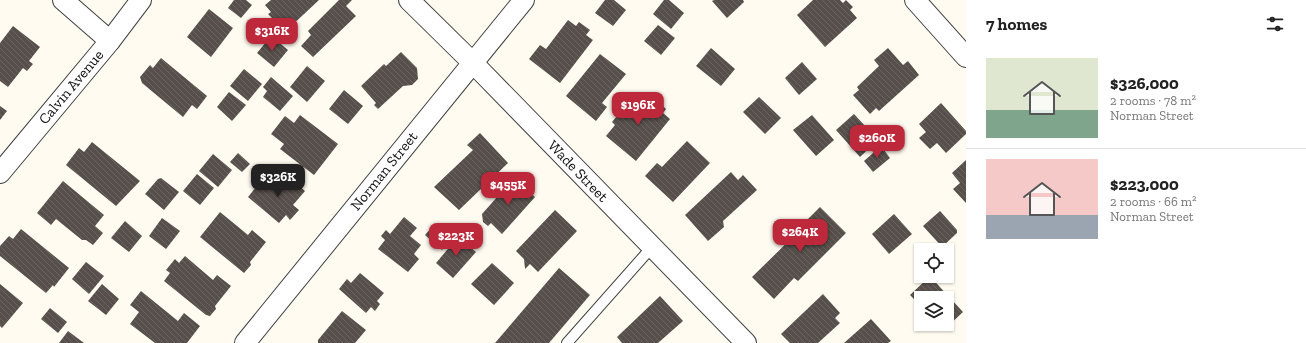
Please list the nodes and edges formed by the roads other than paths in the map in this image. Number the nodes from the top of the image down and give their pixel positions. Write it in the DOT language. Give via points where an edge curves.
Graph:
graph roads {
  1 [pos="63,0"];
  2 [pos="141,0"];
  3 [pos="409,0"];
  4 [pos="524,0"];
  5 [pos="915,0"];
  6 [pos="110,40"];
  7 [pos="966,58"];
  8 [pos="472,62"];
  9 [pos="0,173"];
  10 [pos="652,247"];
  11 [pos="245,343"];
  12 [pos="567,343"];
  13 [pos="746,343"];
  1 -- 6 [label="street"];
  2 -- 6 [label="street, Calvin Avenue"];
  3 -- 8 [label="street, Wade Street"];
  4 -- 8 [label="street, Norman Street"];
  5 -- 7 [label="street"];
  6 -- 9 [label="street, Calvin Avenue"];
  8 -- 10 [label="street, Wade Street"];
  8 -- 11 [label="street, Norman Street"];
  10 -- 12 [label="lane"];
  10 -- 13 [label="street, Wade Street"];
}
